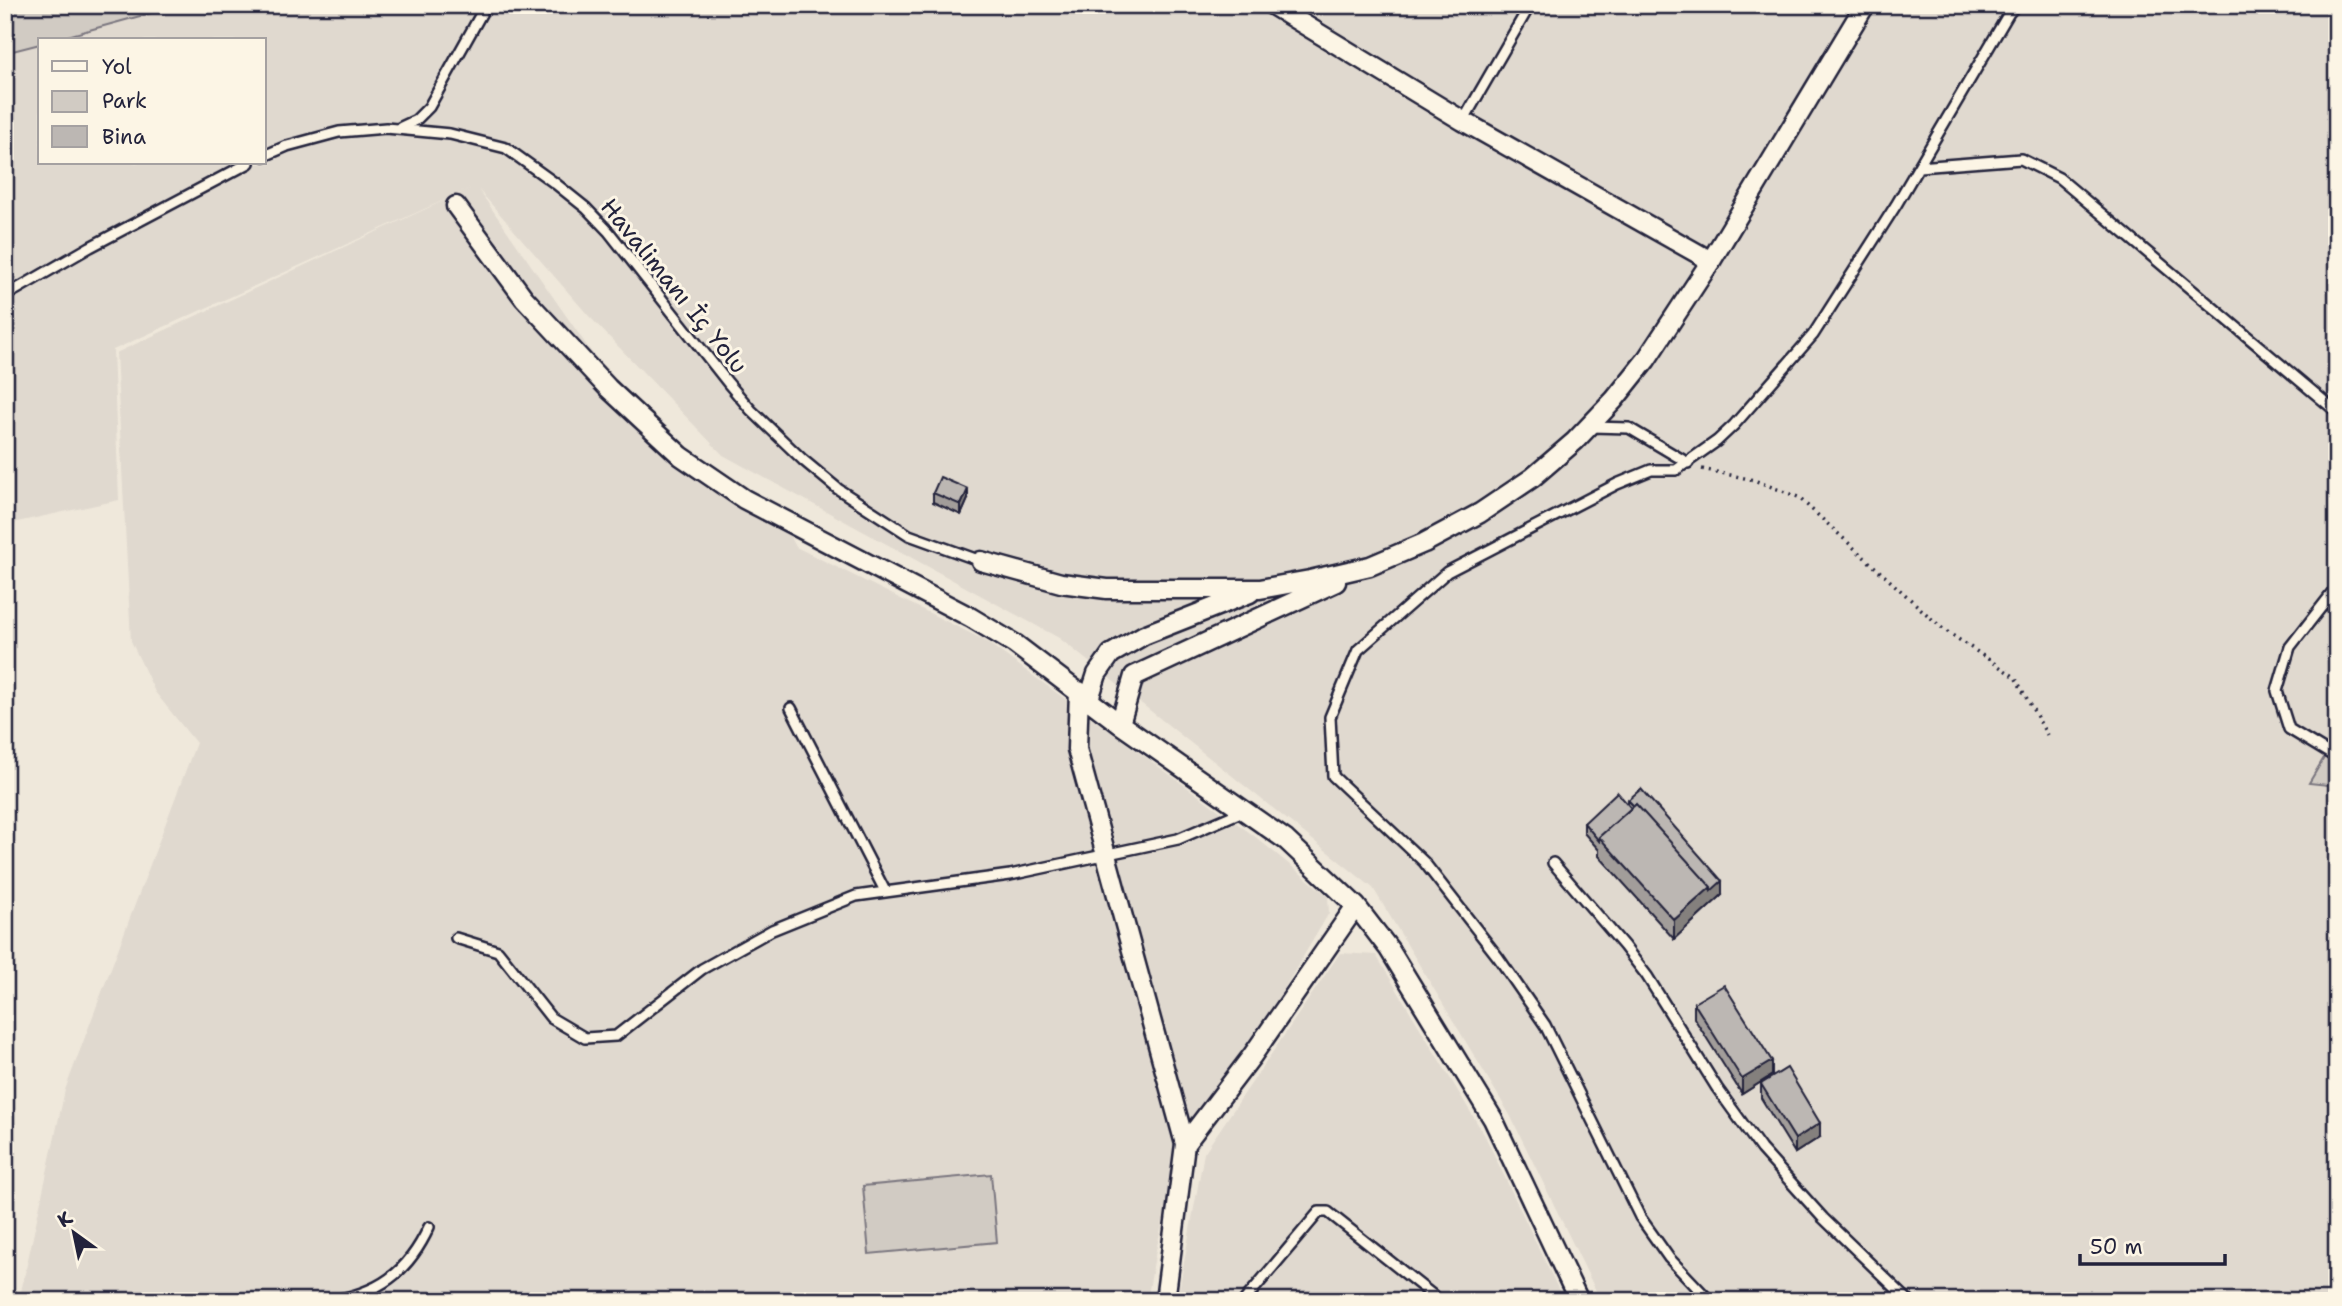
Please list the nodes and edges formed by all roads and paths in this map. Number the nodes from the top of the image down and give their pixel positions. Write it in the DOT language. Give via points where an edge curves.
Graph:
graph roads {
  1 [pos="486,5"];
  2 [pos="1272,5"];
  3 [pos="1530,5"];
  4 [pos="1865,5"];
  5 [pos="2017,5"];
  6 [pos="1463,121"];
  7 [pos="399,128"];
  8 [pos="266,155"];
  9 [pos="247,164"];
  10 [pos="1919,167"];
  11 [pos="456,206"];
  12 [pos="1711,261"];
  13 [pos="5,296"];
  14 [pos="2337,412"];
  15 [pos="1589,426"];
  16 [pos="1688,463"];
  17 [pos="981,561"];
  18 [pos="1370,566"];
  19 [pos="2337,587"];
  20 [pos="1259,589"];
  21 [pos="1084,695"];
  22 [pos="791,708"];
  23 [pos="1120,724"];
  24 [pos="2047,735"];
  25 [pos="2337,758"];
  26 [pos="1243,811"];
  27 [pos="1107,854"];
  28 [pos="1553,863"];
  29 [pos="885,891"];
  30 [pos="1356,906"];
  31 [pos="456,938"];
  32 [pos="1185,1144"];
  33 [pos="429,1227"];
  34 [pos="342,1300"];
  35 [pos="328,1301"];
  36 [pos="1165,1301"];
  37 [pos="1244,1301"];
  38 [pos="1440,1301"];
  39 [pos="1579,1301"];
  40 [pos="1710,1301"];
  41 [pos="1909,1301"];
  1 -- 7 [label="lane" via="429,107"];
  2 -- 6 [label="street"];
  3 -- 6 [label="lane"];
  4 -- 12 [label="street"];
  5 -- 10 [label="lane"];
  6 -- 12 [label="street"];
  7 -- 8 [label="lane, Havalimanı İç Yolu" via="339,132"];
  7 -- 17 [label="lane, Havalimanı İç Yolu" via="477,140 506,148 530,164 609,232 728,383 803,460 909,535"];
  9 -- 13 [label="lane"];
  10 -- 14 [label="lane" via="2021,159 2059,178"];
  10 -- 16 [label="lane" via="1812,335 1734,425"];
  11 -- 21 [label="street" via="524,298 608,388 681,456 744,499 970,617"];
  12 -- 15 [label="street" via="1646,360"];
  15 -- 16 [label="lane" via="1629,428"];
  15 -- 18 [label="street" via="1532,478 1480,513"];
  16 -- 24 [label="path" via="1798,497 1942,629 2015,677"];
  16 -- 40 [label="lane" via="1676,470 1651,470 1617,484 1447,572 1358,650 1330,717 1333,776 1424,862 1498,957 1545,1025 1640,1217 1669,1258"];
  17 -- 20 [label="street" via="1061,583 1107,589"];
  18 -- 20 [label="street"];
  18 -- 23 [label="street" via="1134,676"];
  19 -- 25 [label="lane" via="2290,647 2277,691 2289,729"];
  20 -- 21 [label="street" via="1144,635 1111,654"];
  21 -- 23 [label="street"];
  21 -- 27 [label="street" via="1077,749"];
  22 -- 29 [label="lane"];
  23 -- 26 [label="street"];
  26 -- 27 [label="lane" via="1178,839"];
  26 -- 30 [label="street" via="1286,840"];
  27 -- 29 [label="lane" via="1010,875"];
  27 -- 32 [label="street"];
  28 -- 41 [label="lane" via="1647,976 1761,1149 1823,1218"];
  29 -- 31 [label="lane" via="856,896 772,930 702,969 616,1036 585,1038 551,1018 498,951"];
  30 -- 32 [label="street"];
  30 -- 39 [label="street" via="1389,949 1493,1119"];
  32 -- 36 [label="street"];
  33 -- 34 [label="lane" via="413,1256 395,1275 374,1289"];
  34 -- 35 [label="lane"];
  37 -- 38 [label="lane" via="1319,1212 1328,1212"];
}
